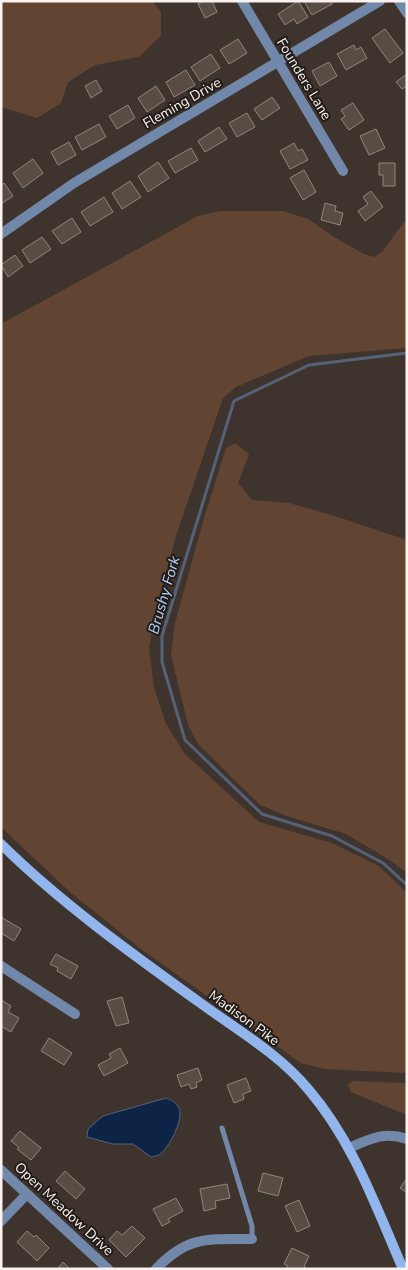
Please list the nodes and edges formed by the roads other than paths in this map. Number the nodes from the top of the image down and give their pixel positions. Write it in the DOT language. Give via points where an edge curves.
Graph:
graph roads {
  1 [pos="242,1"];
  2 [pos="380,1"];
  3 [pos="399,1"];
  4 [pos="407,13"];
  5 [pos="278,63"];
  6 [pos="343,171"];
  7 [pos="1,234"];
  8 [pos="2,847"];
  9 [pos="1,966"];
  10 [pos="75,1014"];
  11 [pos="222,1128"];
  12 [pos="407,1139"];
  13 [pos="350,1148"];
  14 [pos="1,1170"];
  15 [pos="27,1194"];
  16 [pos="1,1221"];
  17 [pos="252,1239"];
  18 [pos="108,1269"];
  19 [pos="156,1269"];
  20 [pos="403,1269"];
  1 -- 5 [label="street, Founders Lane"];
  2 -- 5 [label="street, Fleming Drive"];
  3 -- 4 [label="street"];
  5 -- 6 [label="street, Founders Lane"];
  5 -- 7 [label="street, Fleming Drive" via="74,184"];
  8 -- 13 [label="street, Madison Pike" via="96,926 293,1073 322,1105"];
  9 -- 10 [label="street"];
  11 -- 17 [label="lane" via="252,1226"];
  12 -- 13 [label="street" via="388,1135"];
  13 -- 20 [label="street, Madison Pike"];
  14 -- 15 [label="street, Open Meadow Drive"];
  15 -- 16 [label="street"];
  15 -- 18 [label="street, Open Meadow Drive"];
  17 -- 19 [label="street" via="194,1242 169,1255"];
}
